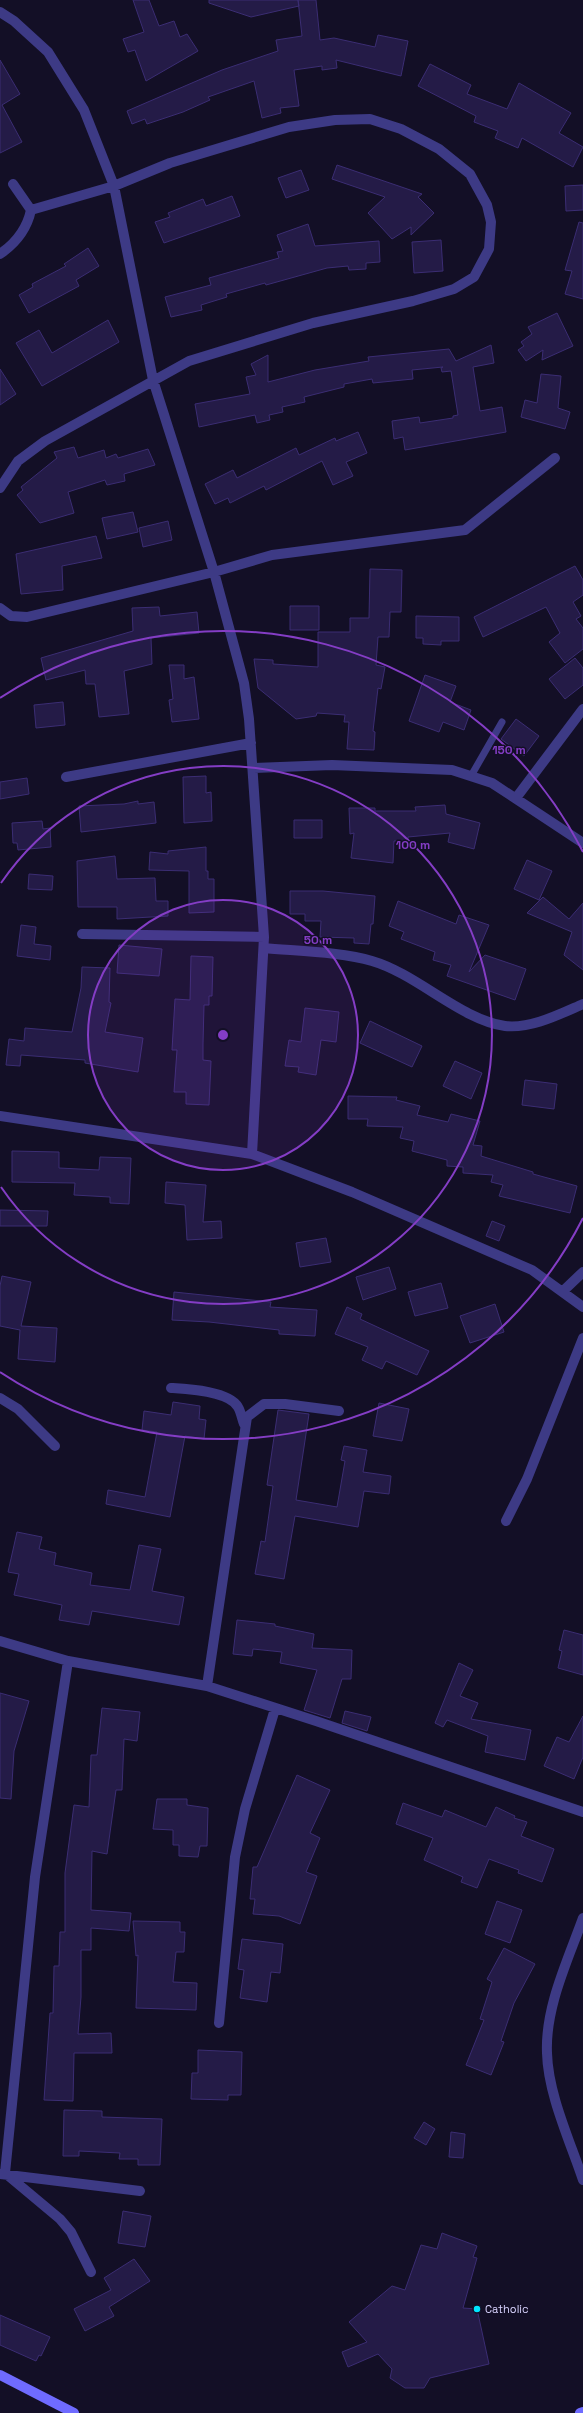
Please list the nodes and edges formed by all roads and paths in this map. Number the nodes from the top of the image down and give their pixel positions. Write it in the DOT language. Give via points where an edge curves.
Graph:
graph roads {
  1 [pos="0,12"];
  2 [pos="13,184"];
  3 [pos="114,186"];
  4 [pos="31,210"];
  5 [pos="0,254"];
  6 [pos="152,380"];
  7 [pos="555,458"];
  8 [pos="0,488"];
  9 [pos="214,572"];
  10 [pos="0,608"];
  11 [pos="583,709"];
  12 [pos="502,722"];
  13 [pos="251,743"];
  14 [pos="253,768"];
  15 [pos="472,776"];
  16 [pos="66,777"];
  17 [pos="516,798"];
  18 [pos="583,843"];
  19 [pos="82,934"];
  20 [pos="264,937"];
  21 [pos="264,948"];
  22 [pos="583,1004"];
  23 [pos="0,1116"];
  24 [pos="252,1154"];
  25 [pos="583,1272"];
  26 [pos="563,1291"];
  27 [pos="583,1307"];
  28 [pos="583,1338"];
  29 [pos="171,1388"];
  30 [pos="0,1398"];
  31 [pos="339,1411"];
  32 [pos="244,1424"];
  33 [pos="55,1446"];
  34 [pos="506,1521"];
  35 [pos="0,1641"];
  36 [pos="68,1661"];
  37 [pos="207,1686"];
  38 [pos="275,1709"];
  39 [pos="583,1812"];
  40 [pos="583,1918"];
  41 [pos="219,2023"];
  42 [pos="3,2173"];
  43 [pos="583,2180"];
  44 [pos="140,2191"];
  45 [pos="91,2272"];
  46 [pos="0,2375"];
  47 [pos="583,2412"];
  48 [pos="74,2413"];
  49 [pos="580,2413"];
  1 -- 3 [label="street" via="14,21 48,52 84,110"];
  2 -- 4 [label="street"];
  3 -- 4 [label="street"];
  3 -- 6 [label="street"];
  3 -- 6 [label="street" via="170,163 289,127 335,120 370,119 401,129 440,149 470,174 487,204 491,222 489,249 474,277 454,289 385,308 313,323 189,362"];
  4 -- 5 [label="street" via="28,224 12,246"];
  6 -- 8 [label="street" via="45,441 18,461"];
  6 -- 9 [label="street"];
  7 -- 9 [label="street" via="464,530 272,555"];
  9 -- 10 [label="street" via="27,617 11,616"];
  9 -- 13 [label="street" via="244,682"];
  11 -- 17 [label="street"];
  12 -- 15 [label="lane"];
  13 -- 14 [label="street"];
  13 -- 16 [label="street"];
  14 -- 15 [label="street" via="387,766 452,770"];
  14 -- 20 [label="street"];
  15 -- 17 [label="street" via="492,783"];
  17 -- 18 [label="street"];
  19 -- 20 [label="street"];
  20 -- 21 [label="street"];
  21 -- 22 [label="street" via="372,961 417,981 481,1018 505,1026 529,1024"];
  21 -- 24 [label="street"];
  23 -- 24 [label="street"];
  24 -- 26 [label="street" via="352,1192 532,1270"];
  25 -- 26 [label="street"];
  26 -- 27 [label="street"];
  28 -- 34 [label="street" via="527,1479"];
  29 -- 32 [label="street" via="204,1391 228,1398 238,1406"];
  30 -- 33 [label="street" via="18,1409"];
  31 -- 32 [label="street" via="286,1404 264,1404 246,1417"];
  32 -- 37 [label="street"];
  35 -- 36 [label="street"];
  36 -- 37 [label="street"];
  36 -- 42 [label="street" via="35,1877"];
  37 -- 38 [label="street"];
  38 -- 39 [label="street" via="324,1723"];
  38 -- 41 [label="street" via="245,1809 235,1857"];
  40 -- 43 [label="street" via="564,1970 549,2023 547,2054 550,2081"];
  42 -- 44 [label="street"];
  42 -- 45 [label="street" via="60,2219 71,2232"];
  46 -- 48 [label="street"];
  47 -- 49 [label="street"];
}
